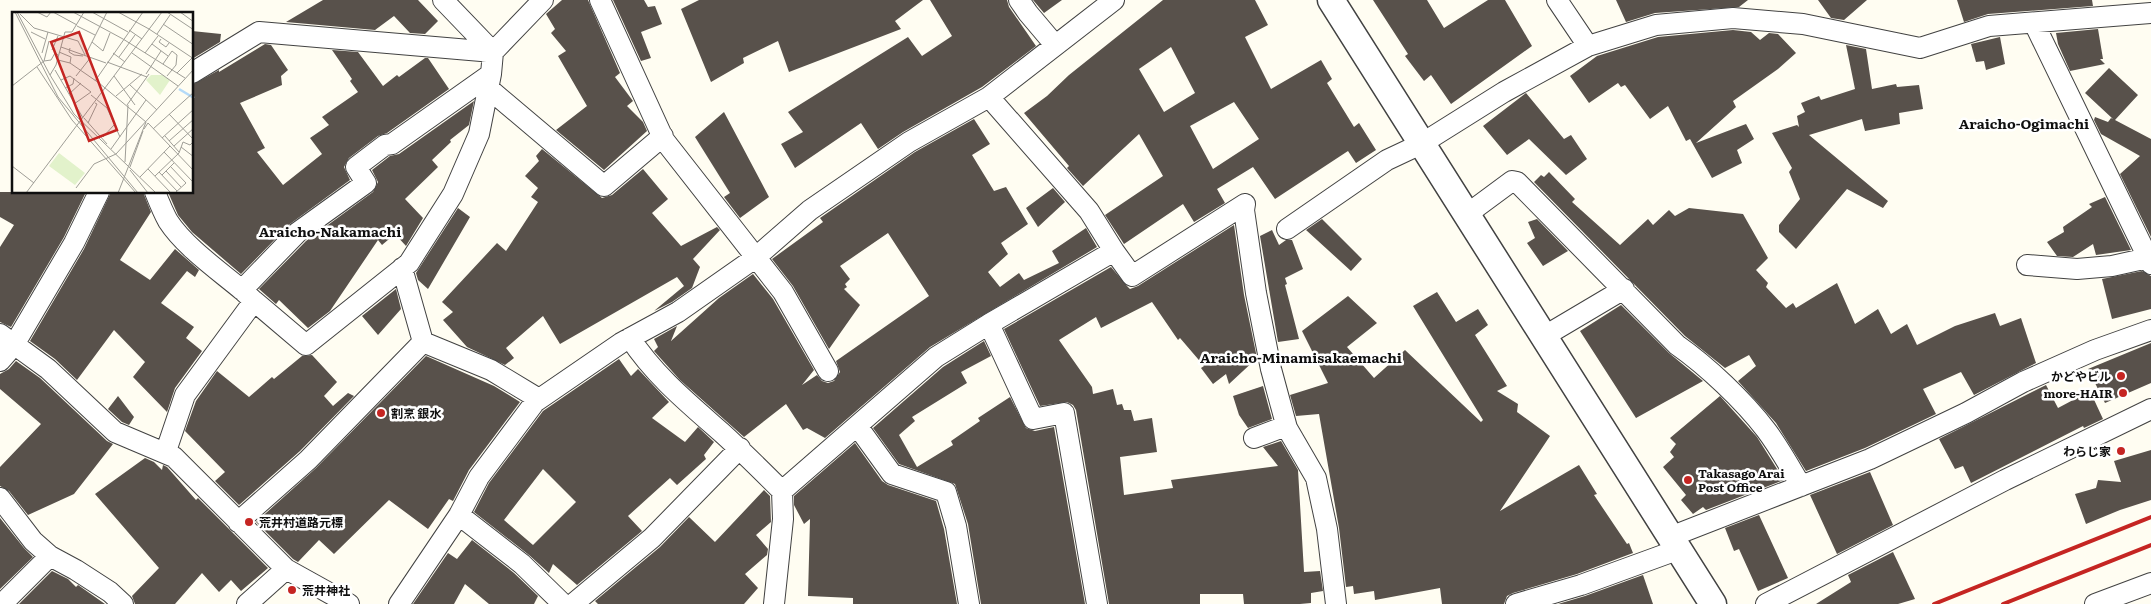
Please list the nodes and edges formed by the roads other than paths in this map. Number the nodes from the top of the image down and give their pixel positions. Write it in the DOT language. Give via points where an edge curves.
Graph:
graph roads {
  1 [pos="443,0"];
  2 [pos="543,0"];
  3 [pos="600,0"];
  4 [pos="1019,0"];
  5 [pos="1114,0"];
  6 [pos="1330,0"];
  7 [pos="1558,0"];
  8 [pos="2151,13"];
  9 [pos="2034,23"];
  10 [pos="1055,45"];
  11 [pos="1588,46"];
  12 [pos="493,52"];
  13 [pos="194,72"];
  14 [pos="490,81"];
  15 [pos="988,97"];
  16 [pos="662,136"];
  17 [pos="1421,144"];
  18 [pos="98,194"];
  19 [pos="156,194"];
  20 [pos="1466,215"];
  21 [pos="1287,229"];
  22 [pos="1114,251"];
  23 [pos="755,258"];
  24 [pos="2150,261"];
  25 [pos="2027,265"];
  26 [pos="402,268"];
  27 [pos="1624,289"];
  28 [pos="248,295"];
  29 [pos="988,324"];
  30 [pos="2151,330"];
  31 [pos="1543,337"];
  32 [pos="630,338"];
  33 [pos="7,339"];
  34 [pos="423,342"];
  35 [pos="0,361"];
  36 [pos="828,371"];
  37 [pos="539,399"];
  38 [pos="2151,409"];
  39 [pos="1286,426"];
  40 [pos="858,427"];
  41 [pos="1254,438"];
  42 [pos="740,448"];
  43 [pos="166,452"];
  44 [pos="1802,486"];
  45 [pos="782,491"];
  46 [pos="0,498"];
  47 [pos="459,515"];
  48 [pos="238,522"];
  49 [pos="1674,543"];
  50 [pos="50,556"];
  51 [pos="286,569"];
  52 [pos="2151,583"];
  53 [pos="2,604"];
  54 [pos="123,604"];
  55 [pos="246,604"];
  56 [pos="349,604"];
  57 [pos="398,604"];
  58 [pos="562,604"];
  59 [pos="573,604"];
  60 [pos="774,604"];
  61 [pos="969,604"];
  62 [pos="1097,604"];
  63 [pos="1336,604"];
  64 [pos="1516,604"];
  65 [pos="1713,604"];
  66 [pos="1766,604"];
  67 [pos="2095,604"];
  1 -- 12 [label="street"];
  2 -- 12 [label="street"];
  3 -- 16 [label="street"];
  4 -- 10 [label="street"];
  5 -- 10 [label="street"];
  6 -- 17 [label="street"];
  7 -- 11 [label="street"];
  8 -- 9 [label="street"];
  9 -- 11 [label="street" via="1989,26 1920,48 1803,24 1734,18 1656,25"];
  9 -- 24 [label="street"];
  10 -- 15 [label="street"];
  11 -- 17 [label="street" via="1504,92"];
  12 -- 13 [label="street" via="259,32"];
  12 -- 14 [label="street"];
  14 -- 16 [label="street" via="604,186"];
  14 -- 26 [label="street" via="479,134 453,194 409,263"];
  14 -- 28 [label="street" via="392,144 385,145 356,168 366,183 298,232"];
  15 -- 22 [label="street" via="1089,211"];
  15 -- 23 [label="street" via="909,142 810,210"];
  16 -- 23 [label="street"];
  17 -- 20 [label="street"];
  17 -- 21 [label="street" via="1387,160"];
  18 -- 33 [label="street" via="74,243"];
  19 -- 28 [label="street" via="168,220 178,232"];
  20 -- 27 [label="street" via="1512,181 1517,182"];
  20 -- 31 [label="street"];
  22 -- 29 [label="street"];
  22 -- 39 [label="street" via="1132,276 1245,204 1256,293"];
  23 -- 32 [label="street" via="678,312"];
  23 -- 36 [label="street" via="783,292"];
  24 -- 25 [label="street" via="2077,269"];
  26 -- 28 [label="street" via="306,344"];
  26 -- 34 [label="street"];
  27 -- 31 [label="street"];
  27 -- 44 [label="street" via="1677,345 1700,360 1766,430"];
  28 -- 43 [label="street" via="185,395"];
  29 -- 40 [label="street" via="936,357"];
  29 -- 62 [label="street" via="1033,420 1064,413"];
  30 -- 44 [label="street" via="2022,382 1870,459"];
  31 -- 49 [label="street"];
  32 -- 37 [label="street"];
  32 -- 42 [label="street" via="644,358 680,395"];
  33 -- 35 [label="street"];
  33 -- 43 [label="street" via="48,369 115,432"];
  34 -- 37 [label="street" via="491,370"];
  34 -- 48 [label="street" via="308,460"];
  37 -- 47 [label="street" via="480,477"];
  38 -- 66 [label="street" via="2005,480"];
  39 -- 41 [label="street"];
  39 -- 63 [label="street" via="1316,478 1327,529"];
  40 -- 45 [label="street"];
  40 -- 61 [label="street" via="892,474 946,492 956,526"];
  42 -- 45 [label="street"];
  42 -- 59 [label="street" via="652,538"];
  43 -- 48 [label="street"];
  44 -- 49 [label="street"];
  45 -- 60 [label="street" via="783,519"];
  46 -- 50 [label="street" via="32,541"];
  47 -- 57 [label="street"];
  47 -- 58 [label="street" via="522,564"];
  48 -- 51 [label="street"];
  49 -- 64 [label="street" via="1581,585"];
  49 -- 65 [label="street"];
  50 -- 53 [label="street"];
  50 -- 54 [label="street"];
  51 -- 55 [label="street"];
  51 -- 56 [label="street"];
  52 -- 67 [label="street"];
}
